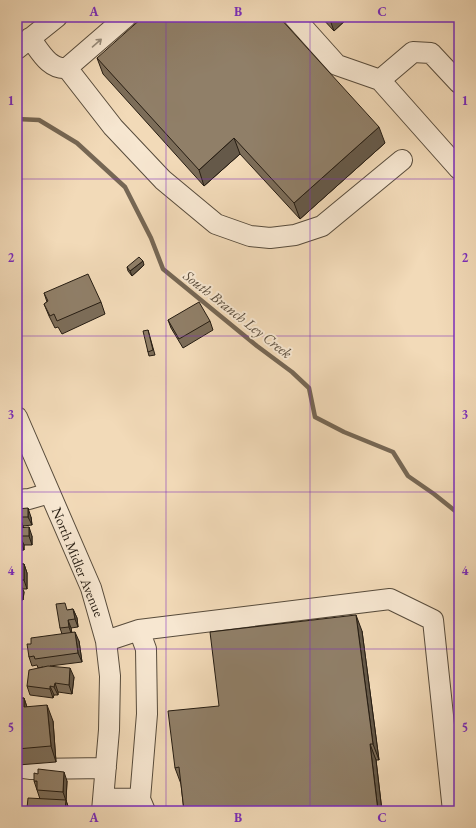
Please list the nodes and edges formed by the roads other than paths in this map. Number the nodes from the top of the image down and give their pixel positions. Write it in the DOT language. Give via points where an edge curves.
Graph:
graph roads {
  1 [pos="57,17"];
  2 [pos="126,17"];
  3 [pos="294,17"];
  4 [pos="24,44"];
  5 [pos="67,68"];
  6 [pos="380,80"];
  7 [pos="459,83"];
  8 [pos="402,160"];
  9 [pos="459,169"];
  10 [pos="17,417"];
  11 [pos="50,493"];
  12 [pos="17,500"];
  13 [pos="139,630"];
  14 [pos="106,641"];
  15 [pos="17,767"];
  16 [pos="106,768"];
  17 [pos="103,805"];
  18 [pos="143,805"];
  19 [pos="453,811"];
  1 -- 4 [label="street"];
  5 -- 2 [label="street, one-way"];
  3 -- 6 [label="street" via="337,65"];
  4 -- 5 [label="street" via="59,69"];
  5 -- 8 [label="street" via="113,128 163,180 216,224 250,236 270,238 295,235 322,226"];
  6 -- 7 [label="street" via="413,52 431,53"];
  6 -- 9 [label="street"];
  10 -- 11 [label="street, North Midler Avenue"];
  11 -- 12 [label="street"];
  11 -- 14 [label="street, North Midler Avenue" via="91,588"];
  13 -- 14 [label="street"];
  13 -- 18 [label="street" via="146,649 147,714"];
  13 -- 19 [label="street" via="390,599 433,620"];
  14 -- 16 [label="street, North Midler Avenue" via="110,676"];
  15 -- 16 [label="street"];
  16 -- 17 [label="street, North Midler Avenue"];
  17 -- 18 [label="street"];
}
